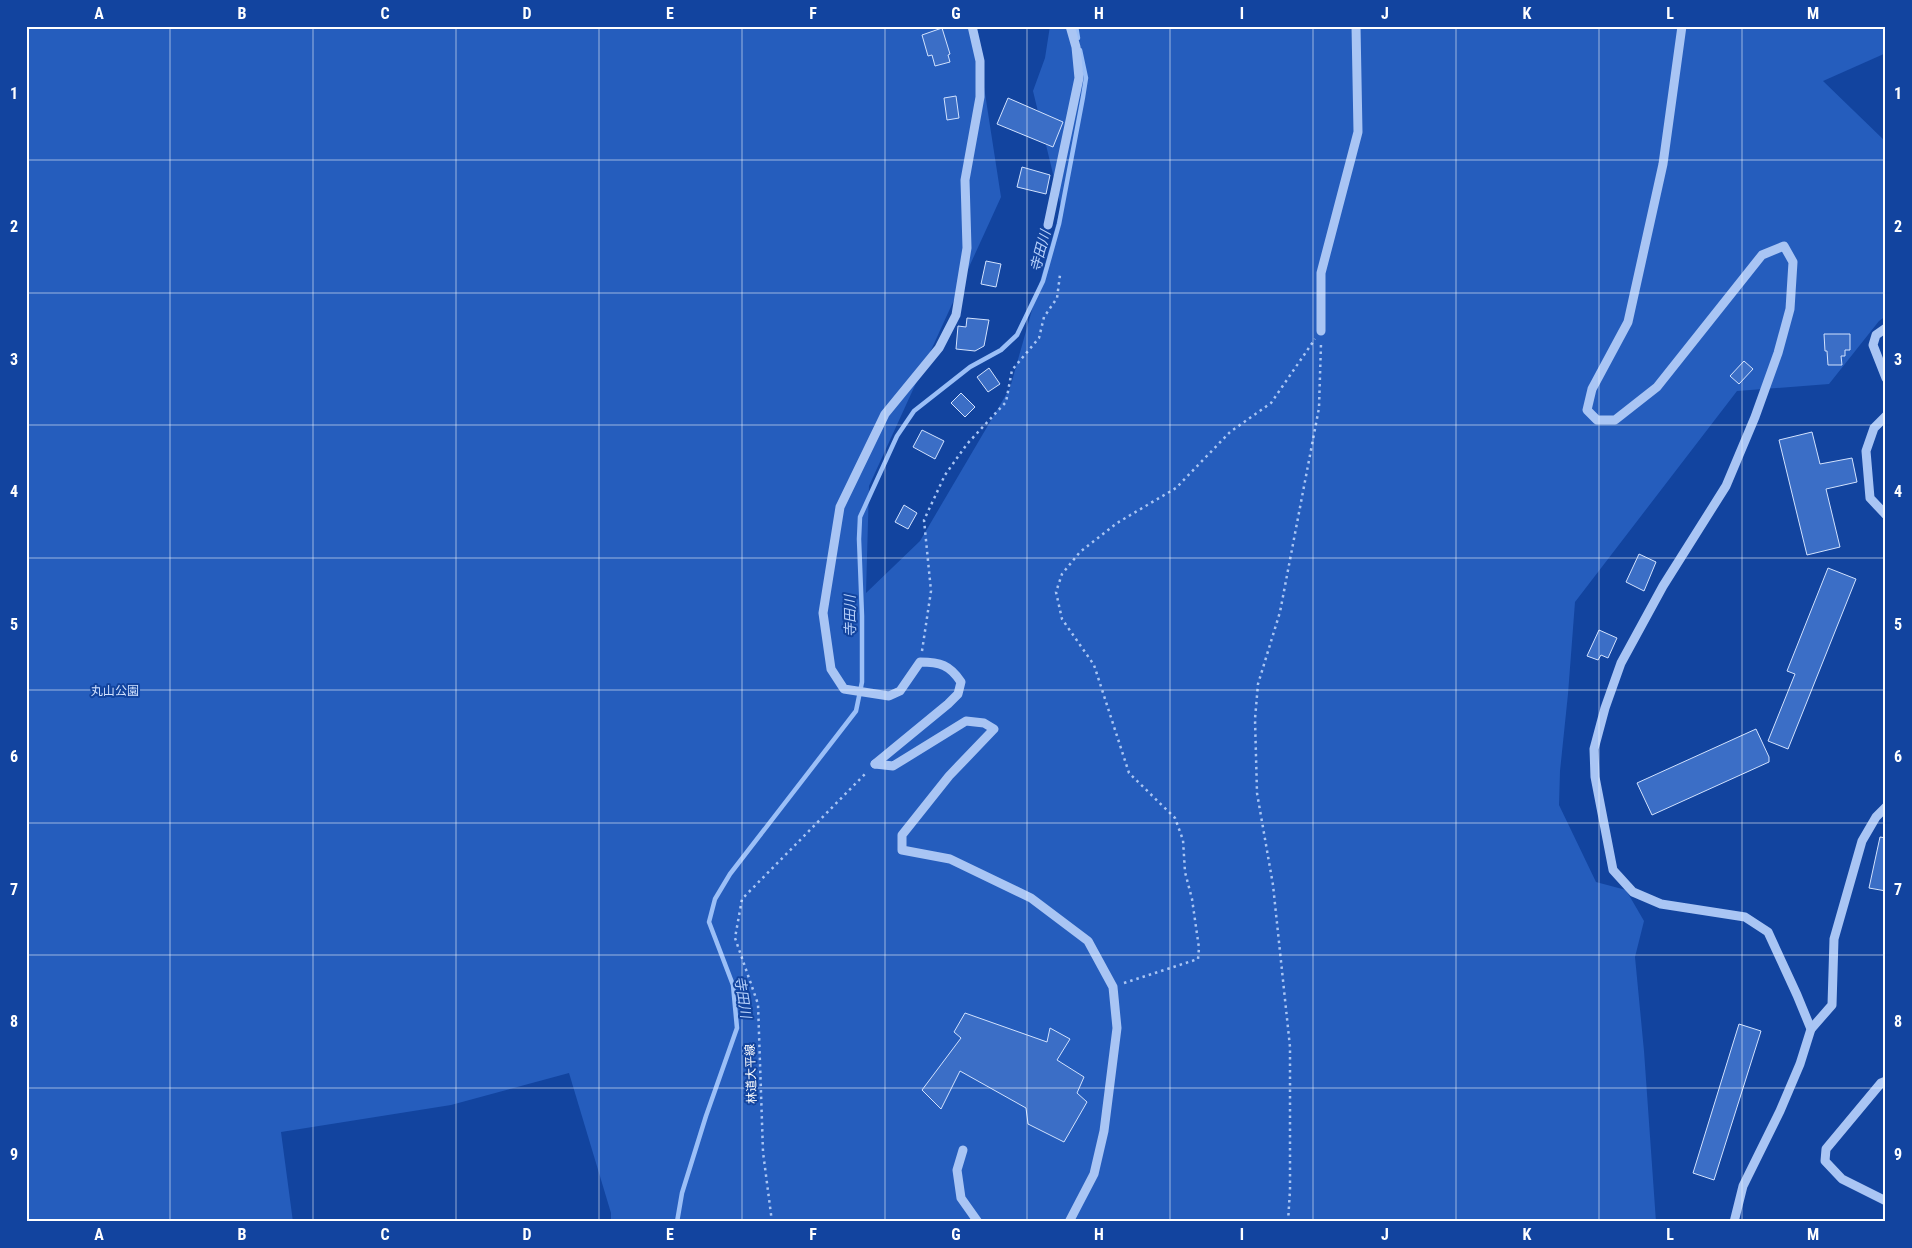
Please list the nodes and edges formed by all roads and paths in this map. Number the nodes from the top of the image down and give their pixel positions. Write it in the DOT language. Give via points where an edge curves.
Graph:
graph roads {
  1 [pos="972,26"];
  2 [pos="1070,26"];
  3 [pos="1356,26"];
  4 [pos="1682,26"];
  5 [pos="1048,225"];
  6 [pos="1060,275"];
  7 [pos="1886,328"];
  8 [pos="1321,331"];
  9 [pos="1886,378"];
  10 [pos="1886,416"];
  11 [pos="1886,515"];
  12 [pos="920,662"];
  13 [pos="875,764"];
  14 [pos="1886,807"];
  15 [pos="1113,987"];
  16 [pos="1811,1029"];
  17 [pos="1886,1081"];
  18 [pos="962,1150"];
  19 [pos="1886,1201"];
  20 [pos="772,1222"];
  21 [pos="978,1222"];
  22 [pos="1069,1222"];
  23 [pos="1288,1222"];
  24 [pos="1734,1222"];
  1 -- 12 [label="street" via="980,61 980,97 965,180 968,248 956,315 939,348 885,414 840,507 823,613 830,669 844,689 889,696 900,691"];
  2 -- 5 [label="street" via="1079,78"];
  3 -- 8 [label="street" via="1358,132 1320,273"];
  4 -- 16 [label="street" via="1663,164 1628,322 1592,389 1587,410 1598,420 1615,420 1657,387 1762,255 1784,246 1793,262 1790,309 1756,417 1726,486 1663,586 1621,663 1594,749 1595,777 1613,870 1633,892 1661,904 1745,917 1768,932"];
  6 -- 12 [label="path" via="1056,298 1044,317 1039,338 1012,370 1006,402 967,444 945,475 924,520 931,591"];
  7 -- 9 [label="street" via="1876,335 1873,345"];
  8 -- 15 [label="path" via="1271,403 1230,432 1176,488 1117,523 1080,552 1062,574 1056,592 1062,619 1094,665 1129,773 1175,818 1183,840 1185,872 1200,948 1198,959"];
  8 -- 23 [label="path" via="1319,408 1280,612 1258,684 1255,719 1257,793 1273,885 1290,1047"];
  10 -- 11 [label="street" via="1874,428 1866,451 1870,498"];
  12 -- 13 [label="street" via="943,664 954,672 961,682 958,694"];
  13 -- 15 [label="street" via="893,766 966,721 984,723 994,729 949,776 902,836 902,850 950,859 1031,898 1088,940"];
  13 -- 20 [label="path, 林道大平線" via="742,899 735,938 758,1004 763,1152"];
  14 -- 16 [label="street" via="1862,841 1834,939 1832,1005"];
  15 -- 22 [label="street" via="1117,1028 1104,1131 1094,1174"];
  16 -- 24 [label="street" via="1790,1088 1743,1186"];
  17 -- 19 [label="street" via="1826,1148 1825,1161 1842,1179"];
  18 -- 21 [label="street" via="957,1170 961,1198"];
}
